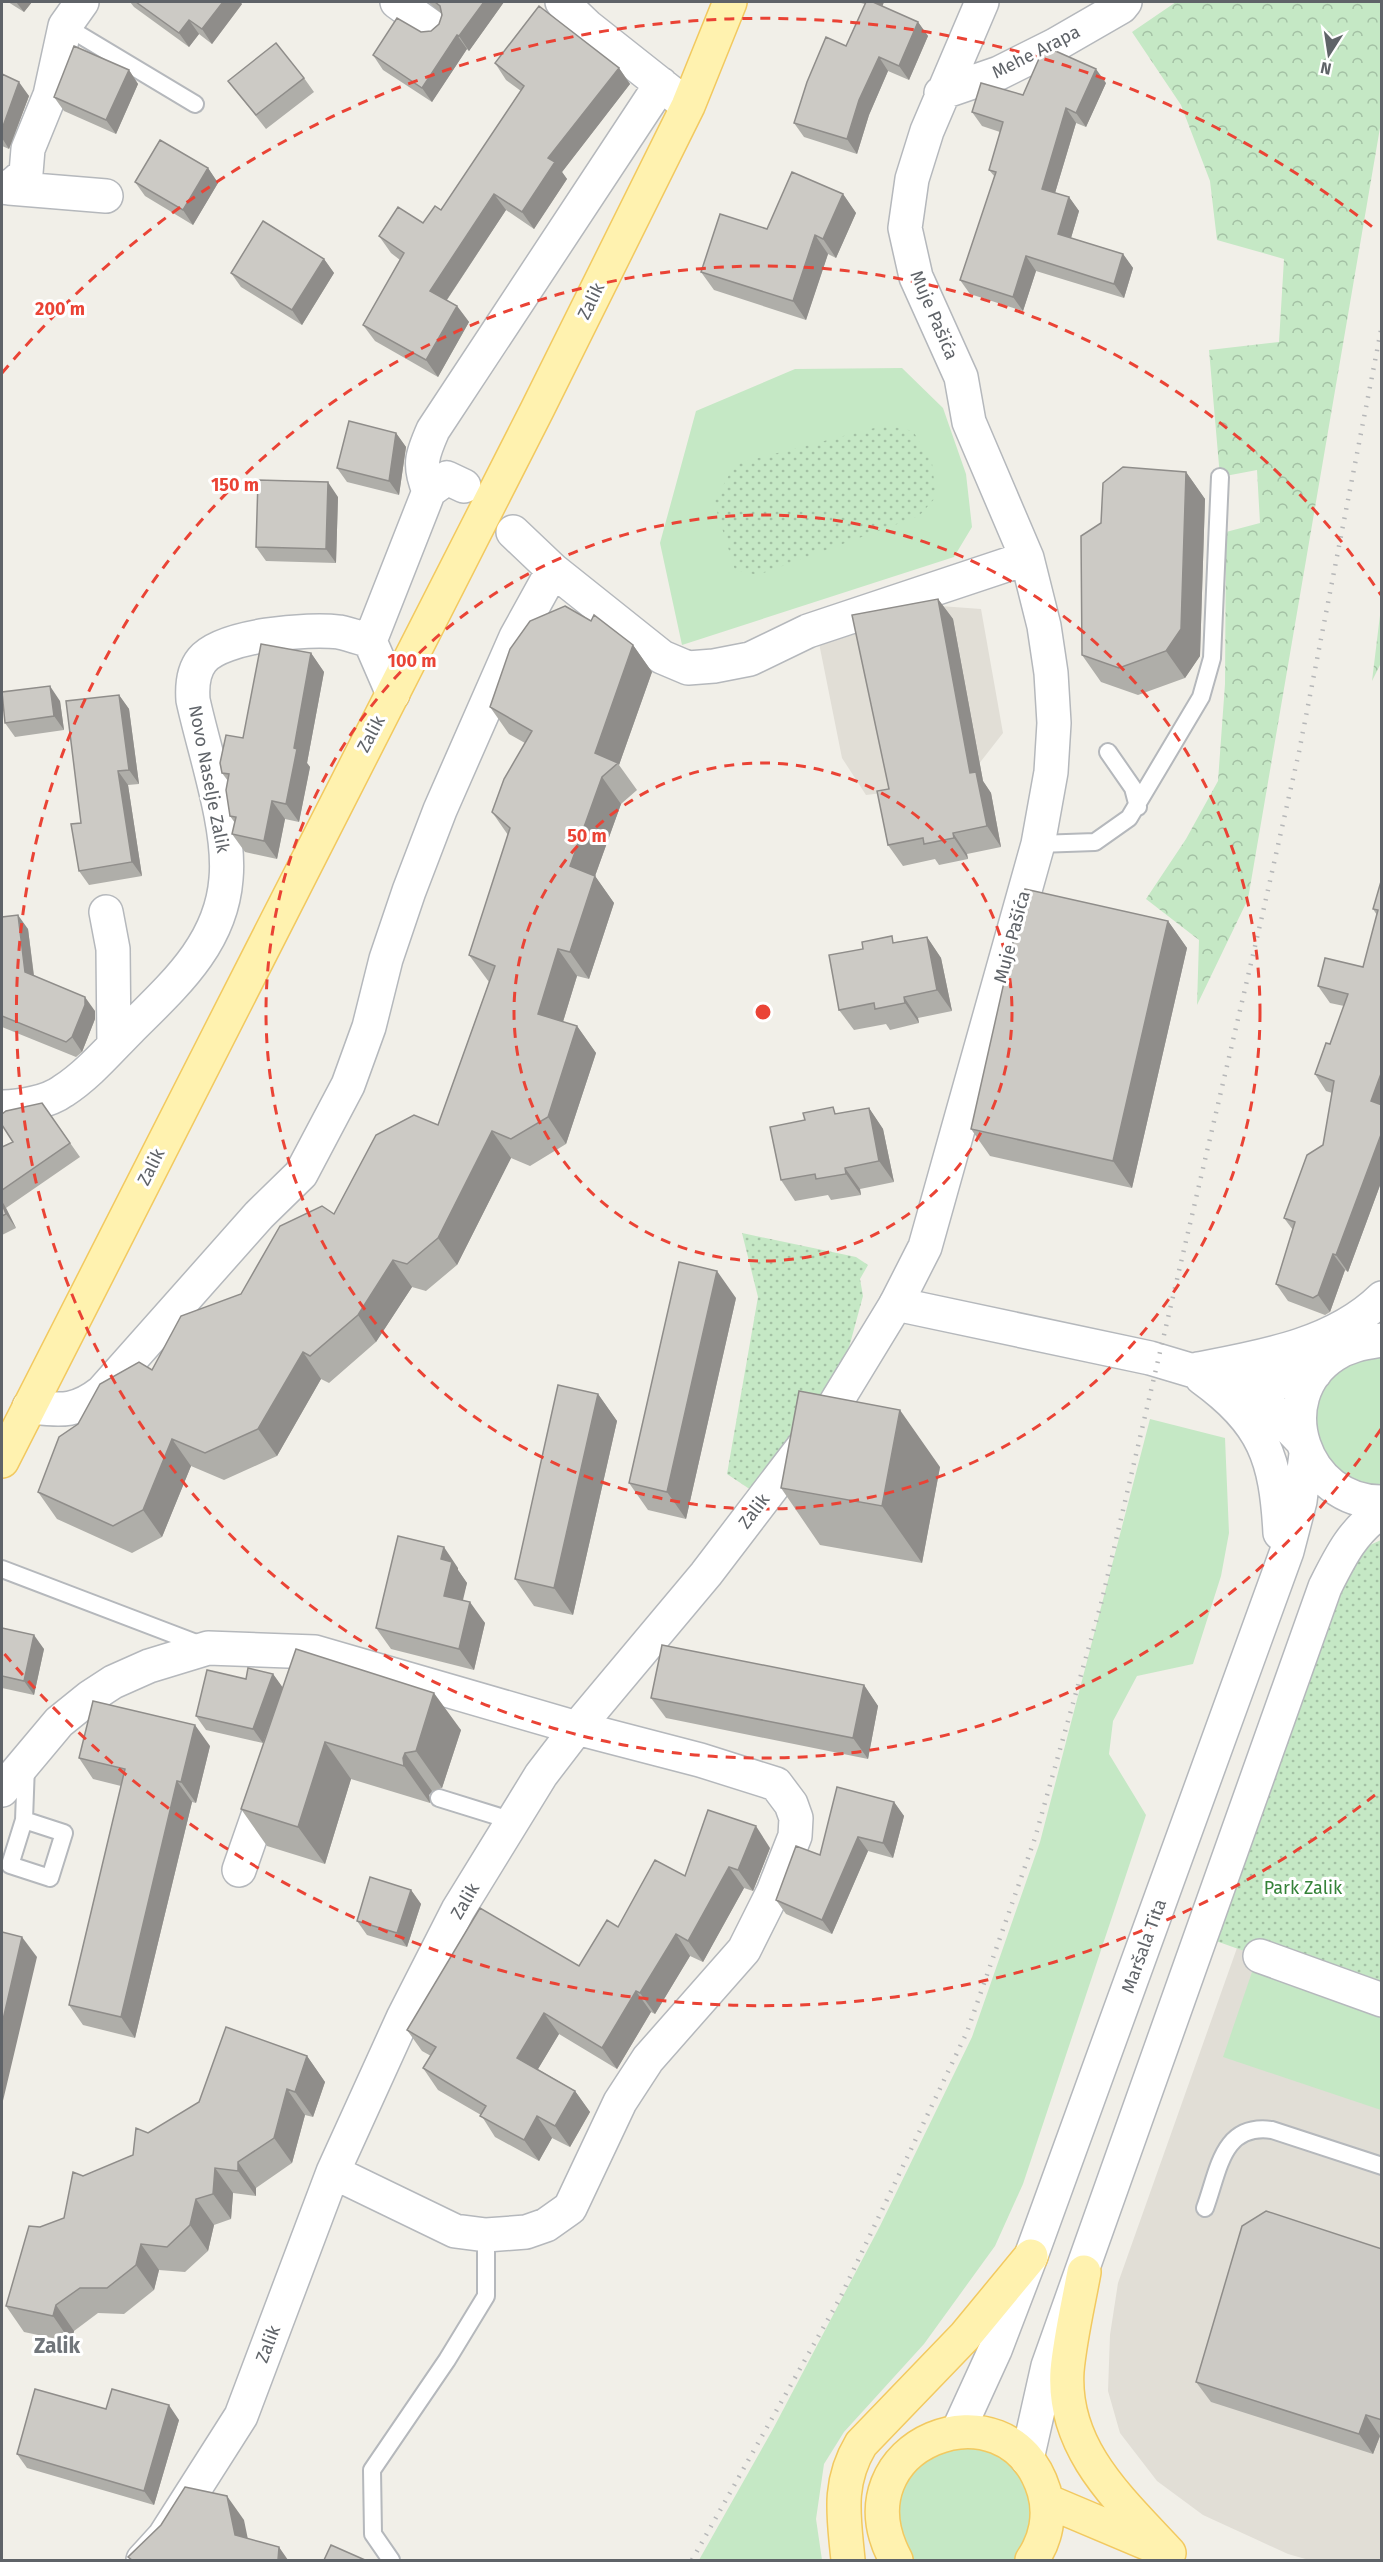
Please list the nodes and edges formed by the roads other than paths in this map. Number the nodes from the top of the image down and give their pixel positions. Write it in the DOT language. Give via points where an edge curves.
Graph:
graph roads {
  1 [pos="397,2"];
  2 [pos="562,2"];
  3 [pos="730,2"];
  4 [pos="982,2"];
  5 [pos="1125,2"];
  6 [pos="73,14"];
  7 [pos="433,28"];
  8 [pos="661,84"];
  9 [pos="941,93"];
  10 [pos="195,104"];
  11 [pos="688,106"];
  12 [pos="5,188"];
  13 [pos="106,196"];
  14 [pos="1220,477"];
  15 [pos="464,486"];
  16 [pos="429,491"];
  17 [pos="513,532"];
  18 [pos="1027,558"];
  19 [pos="553,570"];
  20 [pos="370,641"];
  21 [pos="393,693"];
  22 [pos="1108,752"];
  23 [pos="1138,807"];
  24 [pos="1038,844"];
  25 [pos="106,912"];
  26 [pos="114,1046"];
  27 [pos="36,1101"];
  28 [pos="2,1107"];
  29 [pos="2,1127"];
  30 [pos="1382,1298"];
  31 [pos="896,1304"];
  32 [pos="1382,1324"];
  33 [pos="1368,1342"];
  34 [pos="1190,1370"];
  35 [pos="1315,1373"];
  36 [pos="1244,1386"];
  37 [pos="29,1407"];
  38 [pos="1304,1448"];
  39 [pos="3,1458"];
  40 [pos="1382,1502"];
  41 [pos="1382,1511"];
  42 [pos="1382,1540"];
  43 [pos="1282,1564"];
  44 [pos="2,1569"];
  45 [pos="1325,1587"];
  46 [pos="208,1648"];
  47 [pos="315,1652"];
  48 [pos="304,1683"];
  49 [pos="577,1728"];
  50 [pos="26,1759"];
  51 [pos="277,1760"];
  52 [pos="2,1790"];
  53 [pos="439,1798"];
  54 [pos="24,1820"];
  55 [pos="513,1821"];
  56 [pos="238,1870"];
  57 [pos="1260,1956"];
  58 [pos="1382,2000"];
  59 [pos="1382,2166"];
  60 [pos="333,2172"];
  61 [pos="1205,2208"];
  62 [pos="486,2235"];
  63 [pos="1031,2256"];
  64 [pos="1084,2272"];
  65 [pos="958,2431"];
  66 [pos="1027,2459"];
  67 [pos="1047,2501"];
  68 [pos="1178,2557"];
  69 [pos="143,2560"];
  70 [pos="390,2560"];
  71 [pos="848,2560"];
  72 [pos="896,2560"];
  73 [pos="1032,2560"];
  1 -- 7 [label="street"];
  2 -- 8 [label="street"];
  3 -- 11 [label="main road, Zalik"];
  4 -- 9 [label="street, Muje Pašića"];
  5 -- 9 [label="street, Mehe Arapa" via="1036,55"];
  6 -- 10 [label="lane"];
  6 -- 12 [label="street" via="50,95 27,149 26,173"];
  8 -- 11 [label="street"];
  8 -- 16 [label="street" via="432,430 423,452 421,472"];
  9 -- 18 [label="street, Muje Pašića" via="912,179 904,228 916,277 961,377 969,422"];
  11 -- 21 [label="main road, Zalik"];
  12 -- 13 [label="street"];
  14 -- 23 [label="lane" via="1212,658 1201,697"];
  15 -- 16 [label="street" via="447,477"];
  16 -- 20 [label="street"];
  17 -- 19 [label="street"];
  18 -- 19 [label="street" via="808,630 750,659 688,668 662,657"];
  18 -- 24 [label="street, Muje Pašića" via="1044,626 1054,723 1051,772"];
  19 -- 37 [label="street" via="516,637 440,810 386,959 369,1027 348,1086 301,1174 259,1215 102,1392 68,1410"];
  20 -- 21 [label="street"];
  20 -- 26 [label="street, Novo Naselje Zalik" via="330,631 273,634 234,643 201,660 192,686 193,700 225,837 226,878 221,912 190,968"];
  21 -- 37 [label="main road, Zalik"];
  22 -- 23 [label="lane" via="1132,788"];
  23 -- 24 [label="lane" via="1095,842"];
  24 -- 31 [label="street, Muje Pašića" via="925,1247"];
  25 -- 26 [label="street" via="112,949"];
  26 -- 27 [label="street, Novo Naselje Zalik" via="63,1092"];
  27 -- 28 [label="street, Novo Naselje Zalik"];
  27 -- 29 [label="street, Novo Naselje Zalik"];
  30 -- 34 [label="street" via="1368,1311 1309,1342 1268,1355"];
  31 -- 34 [label="street"];
  31 -- 49 [label="street, Zalik" via="832,1409 706,1574"];
  32 -- 33 [label="street"];
  33 -- 35 [label="street" via="1333,1355"];
  34 -- 36 [label="street"];
  34 -- 43 [label="street" via="1217,1389 1251,1422 1270,1461 1278,1489"];
  35 -- 36 [label="street"];
  35 -- 38 [label="street, Maršala Tita" via="1304,1394 1299,1418"];
  36 -- 38 [label="street" via="1268,1405"];
  37 -- 39 [label="main road, Zalik"];
  38 -- 40 [label="street" via="1321,1477 1343,1494"];
  38 -- 43 [label="street, Maršala Tita" via="1299,1501"];
  41 -- 45 [label="street" via="1366,1521 1346,1545"];
  42 -- 45 [label="street" via="1370,1545"];
  43 -- 63 [label="street, Maršala Tita"];
  44 -- 46 [label="lane"];
  45 -- 64 [label="street"];
  46 -- 47 [label="street"];
  46 -- 50 [label="street" via="176,1655 113,1682 59,1722"];
  47 -- 48 [label="street"];
  47 -- 49 [label="street"];
  49 -- 55 [label="street, Zalik" via="541,1775"];
  49 -- 62 [label="street" via="776,1784 791,1804 796,1818 795,1836 744,1950 648,2059 620,2102 570,2208 546,2225 526,2232"];
  50 -- 52 [label="street"];
  50 -- 54 [label="lane"];
  51 -- 56 [label="street"];
  53 -- 55 [label="lane"];
  55 -- 60 [label="street, Zalik" via="458,1910 403,2018"];
  57 -- 58 [label="street"];
  59 -- 61 [label="lane" via="1257,2128 1242,2132 1229,2144"];
  60 -- 62 [label="street" via="455,2231"];
  60 -- 69 [label="street, Zalik" via="241,2416 164,2537"];
  62 -- 70 [label="lane" via="486,2296 372,2470 374,2534"];
  63 -- 65 [label="street, Maršala Tita"];
  63 -- 71 [label="main road" via="852,2459 844,2490"];
  64 -- 66 [label="street" via="1048,2366"];
  64 -- 68 [label="main road" via="1067,2372 1072,2426 1091,2463 1126,2508"];
  65 -- 66 [label="main road" via="984,2433 1007,2442"];
  65 -- 72 [label="main road" via="934,2437 912,2449 895,2468 884,2491 881,2516 886,2541"];
  66 -- 67 [label="main road" via="1040,2478"];
  67 -- 68 [label="main road"];
  67 -- 73 [label="main road" via="1047,2526"];
}
